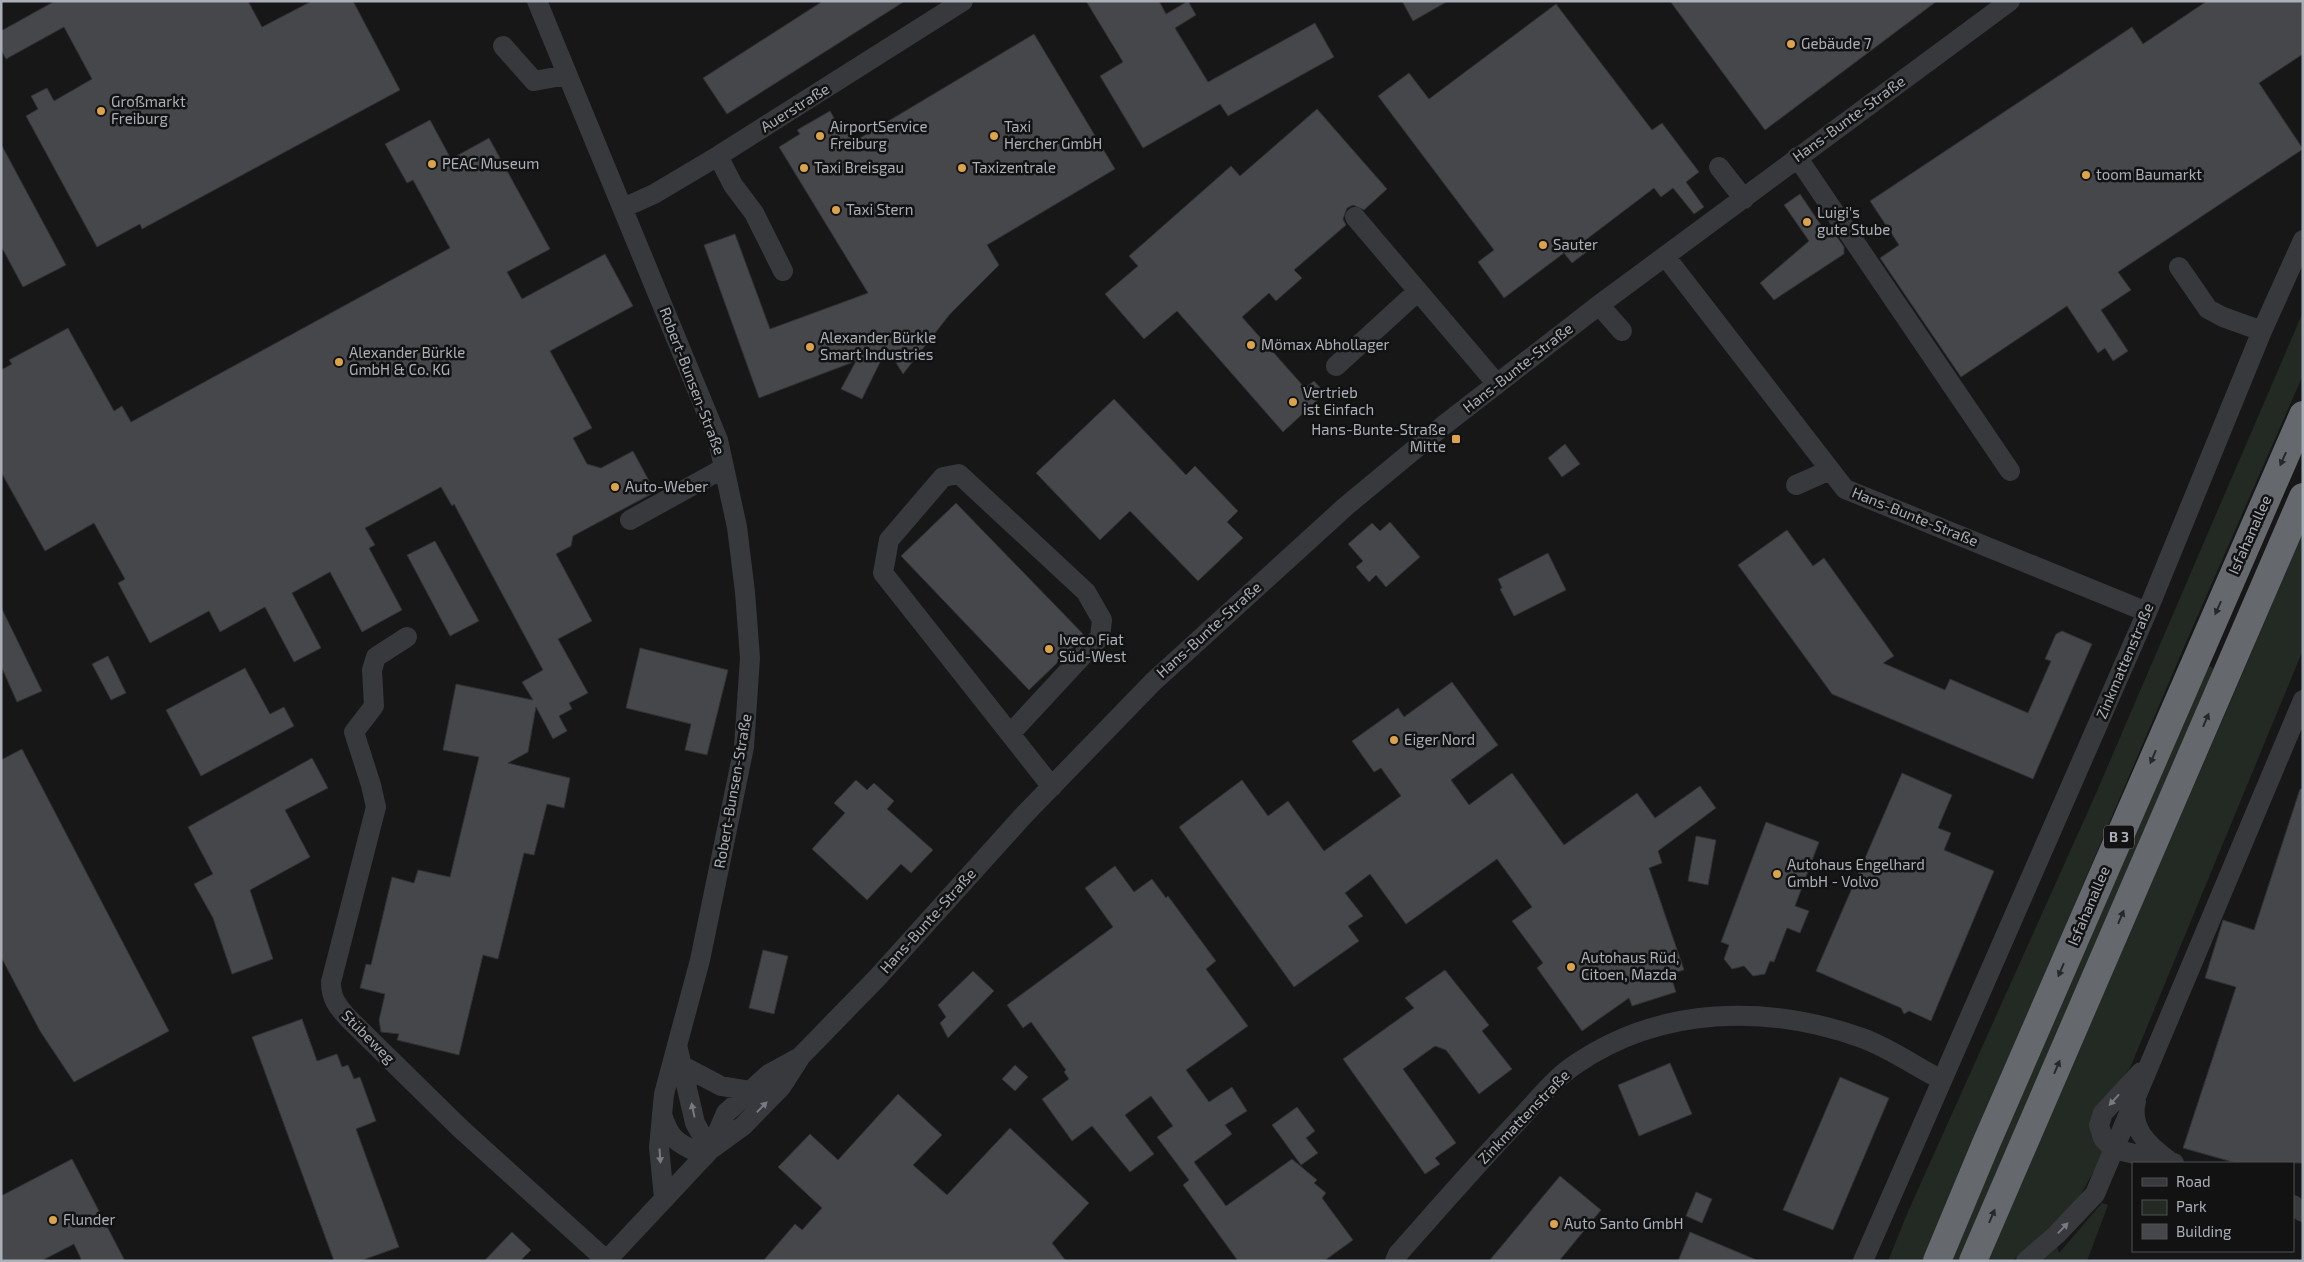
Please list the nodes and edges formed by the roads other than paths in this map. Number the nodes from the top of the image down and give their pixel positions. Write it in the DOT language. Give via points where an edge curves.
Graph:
graph roads {
  1 [pos="537,1"];
  2 [pos="963,1"];
  3 [pos="2007,2"];
  4 [pos="503,46"];
  5 [pos="567,75"];
  6 [pos="718,156"];
  7 [pos="1797,157"];
  8 [pos="1719,167"];
  9 [pos="1744,199"];
  10 [pos="623,208"];
  11 [pos="1355,217"];
  12 [pos="2303,240"];
  13 [pos="1665,256"];
  14 [pos="2179,267"];
  15 [pos="783,271"];
  16 [pos="1418,292"];
  17 [pos="1598,305"];
  18 [pos="1622,331"];
  19 [pos="2262,331"];
  20 [pos="1336,366"];
  21 [pos="1498,384"];
  22 [pos="2303,414"];
  23 [pos="724,468"];
  24 [pos="1830,470"];
  25 [pos="2010,471"];
  26 [pos="1796,485"];
  27 [pos="2303,497"];
  28 [pos="630,520"];
  29 [pos="2147,612"];
  30 [pos="407,637"];
  31 [pos="2303,700"];
  32 [pos="1010,734"];
  33 [pos="1052,787"];
  34 [pos="677,1045"];
  35 [pos="801,1056"];
  36 [pos="684,1066"];
  37 [pos="2145,1072"];
  38 [pos="1942,1080"];
  39 [pos="751,1091"];
  40 [pos="662,1114"];
  41 [pos="2113,1149"];
  42 [pos="707,1153"];
  43 [pos="2169,1162"];
  44 [pos="2172,1162"];
  45 [pos="664,1198"];
  46 [pos="606,1260"];
  47 [pos="1395,1261"];
  48 [pos="1863,1261"];
  49 [pos="1937,1261"];
  50 [pos="1973,1261"];
  51 [pos="2026,1261"];
  1 -- 5 [label="street, Robert-Bunsen-Straße"];
  2 -- 6 [label="street, Auerstraße"];
  3 -- 7 [label="street, Hans-Bunte-Straße"];
  4 -- 5 [label="street" via="534,81"];
  5 -- 10 [label="street, Robert-Bunsen-Straße"];
  6 -- 10 [label="street, Auerstraße" via="654,194"];
  6 -- 15 [label="street" via="733,185 754,213"];
  7 -- 9 [label="street, Hans-Bunte-Straße"];
  7 -- 25 [label="street"];
  8 -- 9 [label="street"];
  9 -- 13 [label="street, Hans-Bunte-Straße"];
  10 -- 23 [label="street, Robert-Bunsen-Straße" via="718,440"];
  11 -- 16 [label="street"];
  12 -- 19 [label="street, Zinkmattenstraße"];
  13 -- 17 [label="street, Hans-Bunte-Straße"];
  13 -- 24 [label="street, Hans-Bunte-Straße"];
  14 -- 19 [label="street" via="2208,309"];
  16 -- 20 [label="street"];
  16 -- 21 [label="street"];
  17 -- 18 [label="street"];
  17 -- 21 [label="street, Hans-Bunte-Straße"];
  19 -- 29 [label="street, Zinkmattenstraße"];
  21 -- 33 [label="street, Hans-Bunte-Straße" via="1382,476 1206,633 1153,682"];
  22 -- 49 [label="highway, Isfahanallee / B 3, one-way"];
  23 -- 28 [label="street"];
  23 -- 34 [label="street, Robert-Bunsen-Straße" via="737,527 745,592 750,658 748,703 744,746 700,960"];
  24 -- 26 [label="street"];
  24 -- 29 [label="street, Hans-Bunte-Straße" via="1845,489"];
  50 -- 27 [label="highway, B 3, one-way"];
  29 -- 38 [label="street, Zinkmattenstraße"];
  30 -- 46 [label="street, Stübeweg" via="376,657 372,670 374,706 354,732 376,808 331,982 334,1002 461,1129"];
  31 -- 37 [label="street"];
  32 -- 32 [label="street" via="1100,637 1102,620 1086,592 959,474 943,477 889,540 882,573"];
  32 -- 33 [label="street"];
  33 -- 35 [label="street, Hans-Bunte-Straße"];
  34 -- 36 [label="street"];
  34 -- 40 [label="street, Robert-Bunsen-Straße"];
  35 -- 39 [label="street, Hans-Bunte-Straße" via="768,1074"];
  42 -- 35 [label="street, Hans-Bunte-Straße, one-way" via="743,1126 775,1094"];
  36 -- 39 [label="street" via="721,1086"];
  42 -- 36 [label="street, one-way" via="695,1123"];
  37 -- 41 [label="street" via="2103,1113 2099,1125"];
  37 -- 44 [label="street" via="2134,1110 2138,1131 2152,1149"];
  38 -- 47 [label="street, Zinkmattenstraße" via="1864,1039 1794,1019 1725,1015 1689,1018 1656,1027 1609,1044 1575,1064 1551,1085"];
  38 -- 48 [label="street, Zinkmattenstraße"];
  39 -- 42 [label="street, Hans-Bunte-Straße" via="726,1114"];
  40 -- 42 [label="street" via="667,1131 678,1142"];
  40 -- 45 [label="street, Robert-Bunsen-Straße, one-way" via="659,1147"];
  41 -- 43 [label="street"];
  51 -- 41 [label="street, one-way" via="2096,1194"];
  42 -- 45 [label="street, Hans-Bunte-Straße"];
  45 -- 46 [label="street, Hans-Bunte-Straße"];
}
